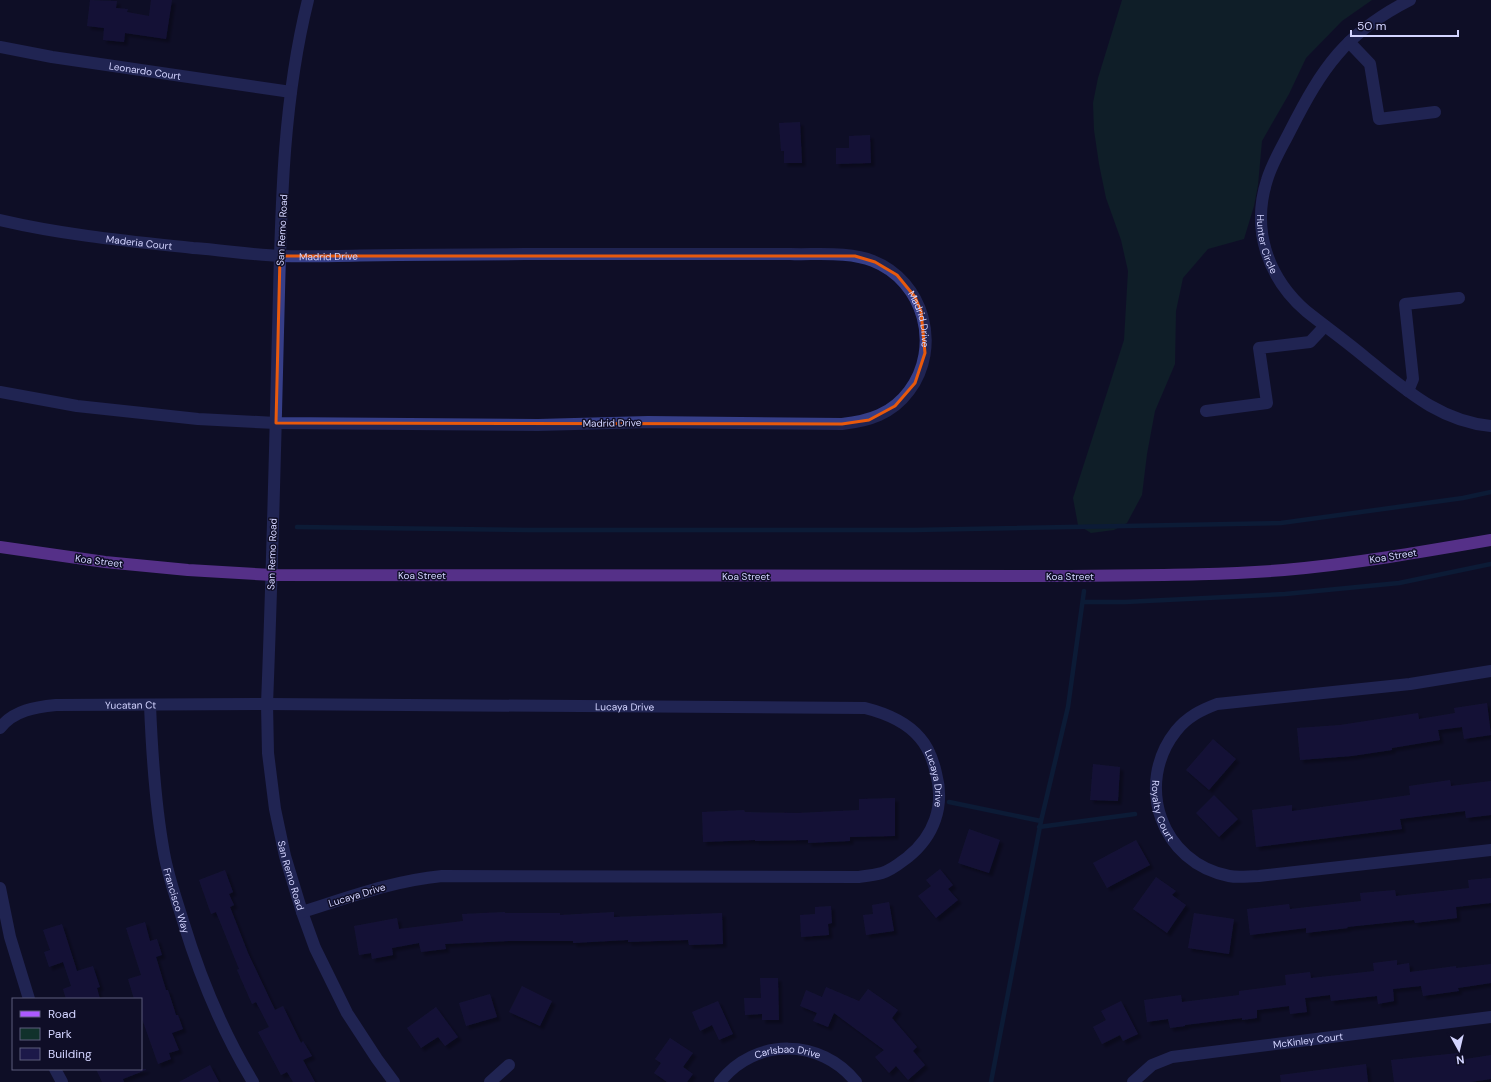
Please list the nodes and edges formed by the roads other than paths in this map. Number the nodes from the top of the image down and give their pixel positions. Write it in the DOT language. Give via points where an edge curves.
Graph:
graph roads {
  1 [pos="308,0"];
  2 [pos="1410,0"];
  3 [pos="1349,42"];
  4 [pos="0,47"];
  5 [pos="291,92"];
  6 [pos="1435,112"];
  7 [pos="0,220"];
  8 [pos="280,256"];
  9 [pos="1459,298"];
  10 [pos="1325,326"];
  11 [pos="1408,391"];
  12 [pos="0,392"];
  13 [pos="1206,411"];
  14 [pos="276,423"];
  15 [pos="1491,426"];
  16 [pos="1491,540"];
  17 [pos="0,547"];
  18 [pos="272,575"];
  19 [pos="1491,671"];
  20 [pos="267,704"];
  21 [pos="150,705"];
  22 [pos="0,728"];
  23 [pos="1491,850"];
  24 [pos="0,888"];
  25 [pos="302,912"];
  26 [pos="29,998"];
  27 [pos="1491,1017"];
  28 [pos="509,1065"];
  29 [pos="56,1070"];
  30 [pos="62,1082"];
  31 [pos="253,1082"];
  32 [pos="394,1082"];
  33 [pos="490,1082"];
  34 [pos="720,1082"];
  35 [pos="856,1082"];
  36 [pos="1133,1082"];
  1 -- 5 [label="street, San Remo Road" via="300,28"];
  2 -- 3 [label="street, Hunter Circle" via="1381,16"];
  3 -- 6 [label="street" via="1370,64 1379,119"];
  3 -- 10 [label="street, Hunter Circle" via="1327,66 1308,96 1269,174 1262,204 1262,234 1273,270 1296,303"];
  4 -- 5 [label="street, Leonardo Court" via="52,58"];
  5 -- 8 [label="street, San Remo Road"];
  7 -- 8 [label="street, Maderia Court" via="94,238"];
  8 -- 14 [label="street, San Remo Road"];
  8 -- 14 [label="street, Madrid Drive" via="814,254 864,257 884,266 907,285 921,311 925,344 920,373 906,395 879,416 855,423"];
  9 -- 11 [label="street" via="1405,304 1413,379"];
  10 -- 11 [label="street, Hunter Circle"];
  10 -- 13 [label="street" via="1310,342 1259,348 1267,403"];
  11 -- 15 [label="street, Hunter Circle" via="1425,404 1447,415"];
  12 -- 14 [label="street" via="77,406 198,419"];
  14 -- 18 [label="street, San Remo Road"];
  16 -- 18 [label="main road, Koa Street" via="1353,562 1230,573 1066,576"];
  17 -- 18 [label="main road, Koa Street" via="105,562"];
  18 -- 20 [label="street, San Remo Road"];
  19 -- 23 [label="street, Royalty Court" via="1410,684 1217,704 1189,718 1169,741 1158,770 1155,790 1164,825 1179,849 1210,870 1231,876 1259,876"];
  20 -- 21 [label="street, Yucatan Ct"];
  20 -- 25 [label="street, San Remo Road" via="268,753 275,809 285,856"];
  20 -- 25 [label="street, Lucaya Drive" via="864,708 891,717 912,729 931,755 938,779 938,810 926,838 912,854 894,867 870,876 442,876 408,880"];
  21 -- 22 [label="street, Yucatan Ct" via="41,706 11,717"];
  21 -- 31 [label="street, Francisco Way" via="153,764 164,855 209,998 240,1062"];
  24 -- 26 [label="street" via="10,937"];
  25 -- 32 [label="street, San Remo Road" via="315,948 347,1013"];
  27 -- 36 [label="street, McKinley Court" via="1172,1057 1152,1065"];
  28 -- 33 [label="street"];
  29 -- 30 [label="street"];
  34 -- 35 [label="street, Carlsbao Drive" via="738,1064 754,1055 786,1048 821,1054 837,1063"];
}
